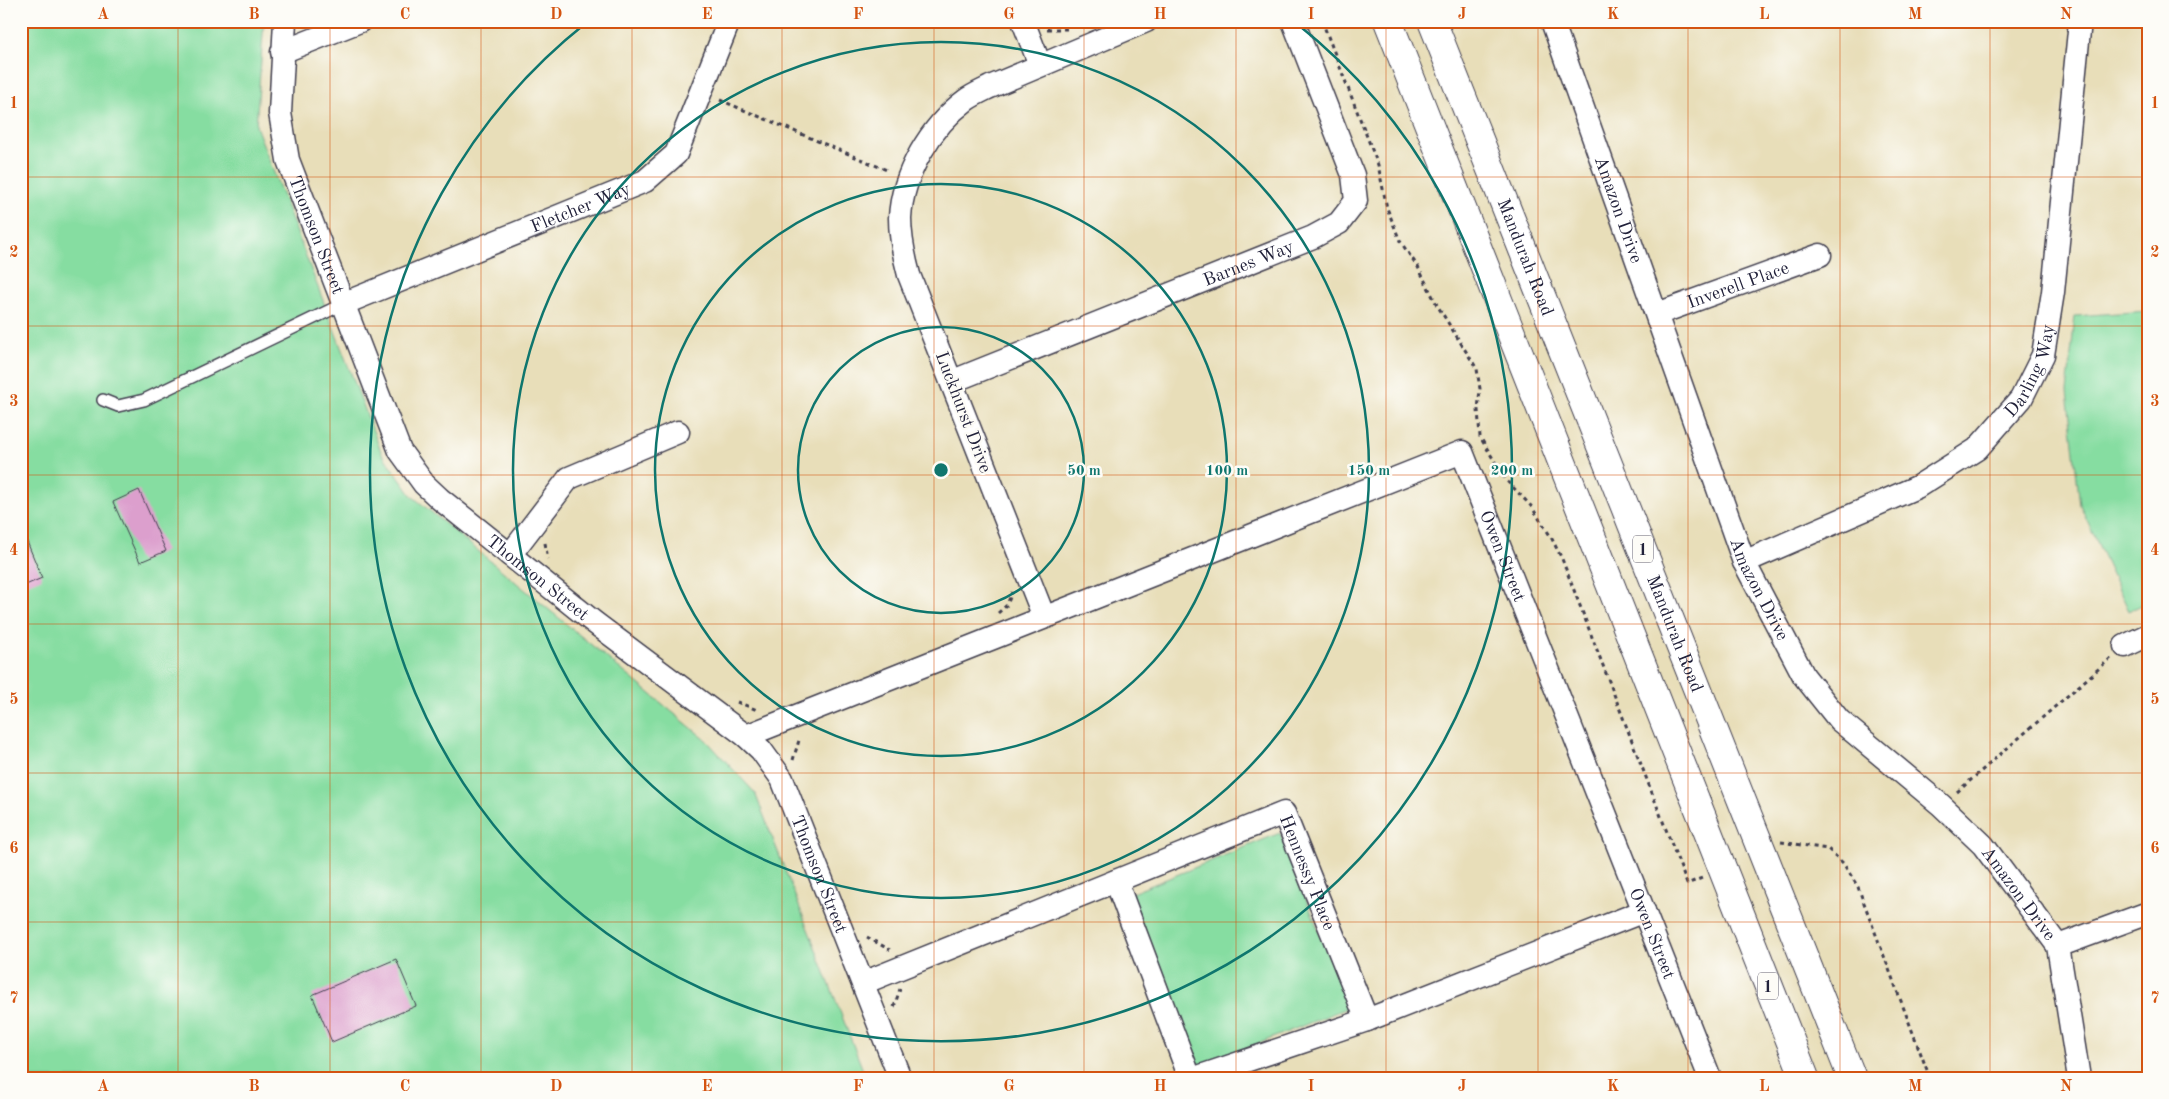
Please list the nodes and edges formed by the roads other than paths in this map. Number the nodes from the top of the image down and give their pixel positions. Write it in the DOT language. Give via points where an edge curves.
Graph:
graph roads {
  1 [pos="285,21"];
  2 [pos="360,21"];
  3 [pos="729,21"];
  4 [pos="1146,21"];
  5 [pos="1293,21"];
  6 [pos="1388,21"];
  7 [pos="1432,21"];
  8 [pos="1552,21"];
  9 [pos="2080,21"];
  10 [pos="1033,23"];
  11 [pos="282,52"];
  12 [pos="1040,65"];
  13 [pos="1820,255"];
  14 [pos="345,303"];
  15 [pos="1657,314"];
  16 [pos="953,381"];
  17 [pos="103,400"];
  18 [pos="678,432"];
  19 [pos="510,555"];
  20 [pos="1744,562"];
  21 [pos="1044,617"];
  22 [pos="2148,635"];
  23 [pos="2125,646"];
  24 [pos="746,736"];
  25 [pos="1116,881"];
  26 [pos="1644,911"];
  27 [pos="2148,913"];
  28 [pos="2058,946"];
  29 [pos="863,983"];
  30 [pos="1367,1020"];
  31 [pos="900,1078"];
  32 [pos="1190,1078"];
  33 [pos="1195,1078"];
  34 [pos="1710,1078"];
  35 [pos="1805,1078"];
  36 [pos="1852,1078"];
  37 [pos="2078,1078"];
  1 -- 11 [label="street, Thomson Street"];
  2 -- 11 [label="street"];
  3 -- 14 [label="street, Fletcher Way" via="676,154 645,181"];
  4 -- 12 [label="street, Luckhurst Drive"];
  5 -- 16 [label="street, Barnes Way" via="1354,175 1356,201 1339,223 1312,237"];
  6 -- 35 [label="highway, 1"];
  7 -- 36 [label="highway, Mandurah Road / 1"];
  8 -- 15 [label="street, Amazon Drive"];
  9 -- 20 [label="street, Darling Way" via="2053,292 2043,355 2021,399 1977,449 1917,487"];
  10 -- 12 [label="street"];
  11 -- 14 [label="street, Thomson Street" via="280,113 288,160"];
  12 -- 16 [label="street, Luckhurst Drive" via="967,100 948,116 918,157 908,179 900,217 902,245 909,275"];
  13 -- 15 [label="street, Inverell Place"];
  14 -- 17 [label="lane" via="144,400 118,406"];
  14 -- 19 [label="street, Thomson Street" via="400,451 424,484"];
  15 -- 20 [label="street, Amazon Drive"];
  16 -- 21 [label="street, Luckhurst Drive"];
  18 -- 19 [label="street" via="569,478"];
  19 -- 24 [label="street, Thomson Street"];
  20 -- 28 [label="street, Amazon Drive" via="1804,676 1840,720 1983,845"];
  21 -- 24 [label="street"];
  21 -- 26 [label="street, Owen Street" via="1462,452"];
  22 -- 23 [label="street"];
  24 -- 29 [label="street, Thomson Street" via="761,750 782,779"];
  25 -- 29 [label="street, Hennessy Place"];
  25 -- 30 [label="street, Hennessy Place" via="1284,813"];
  25 -- 32 [label="street"];
  26 -- 30 [label="street"];
  26 -- 34 [label="street, Owen Street"];
  27 -- 28 [label="street"];
  28 -- 37 [label="street, Amazon Drive"];
  29 -- 31 [label="street, Thomson Street"];
  30 -- 33 [label="street"];
}
